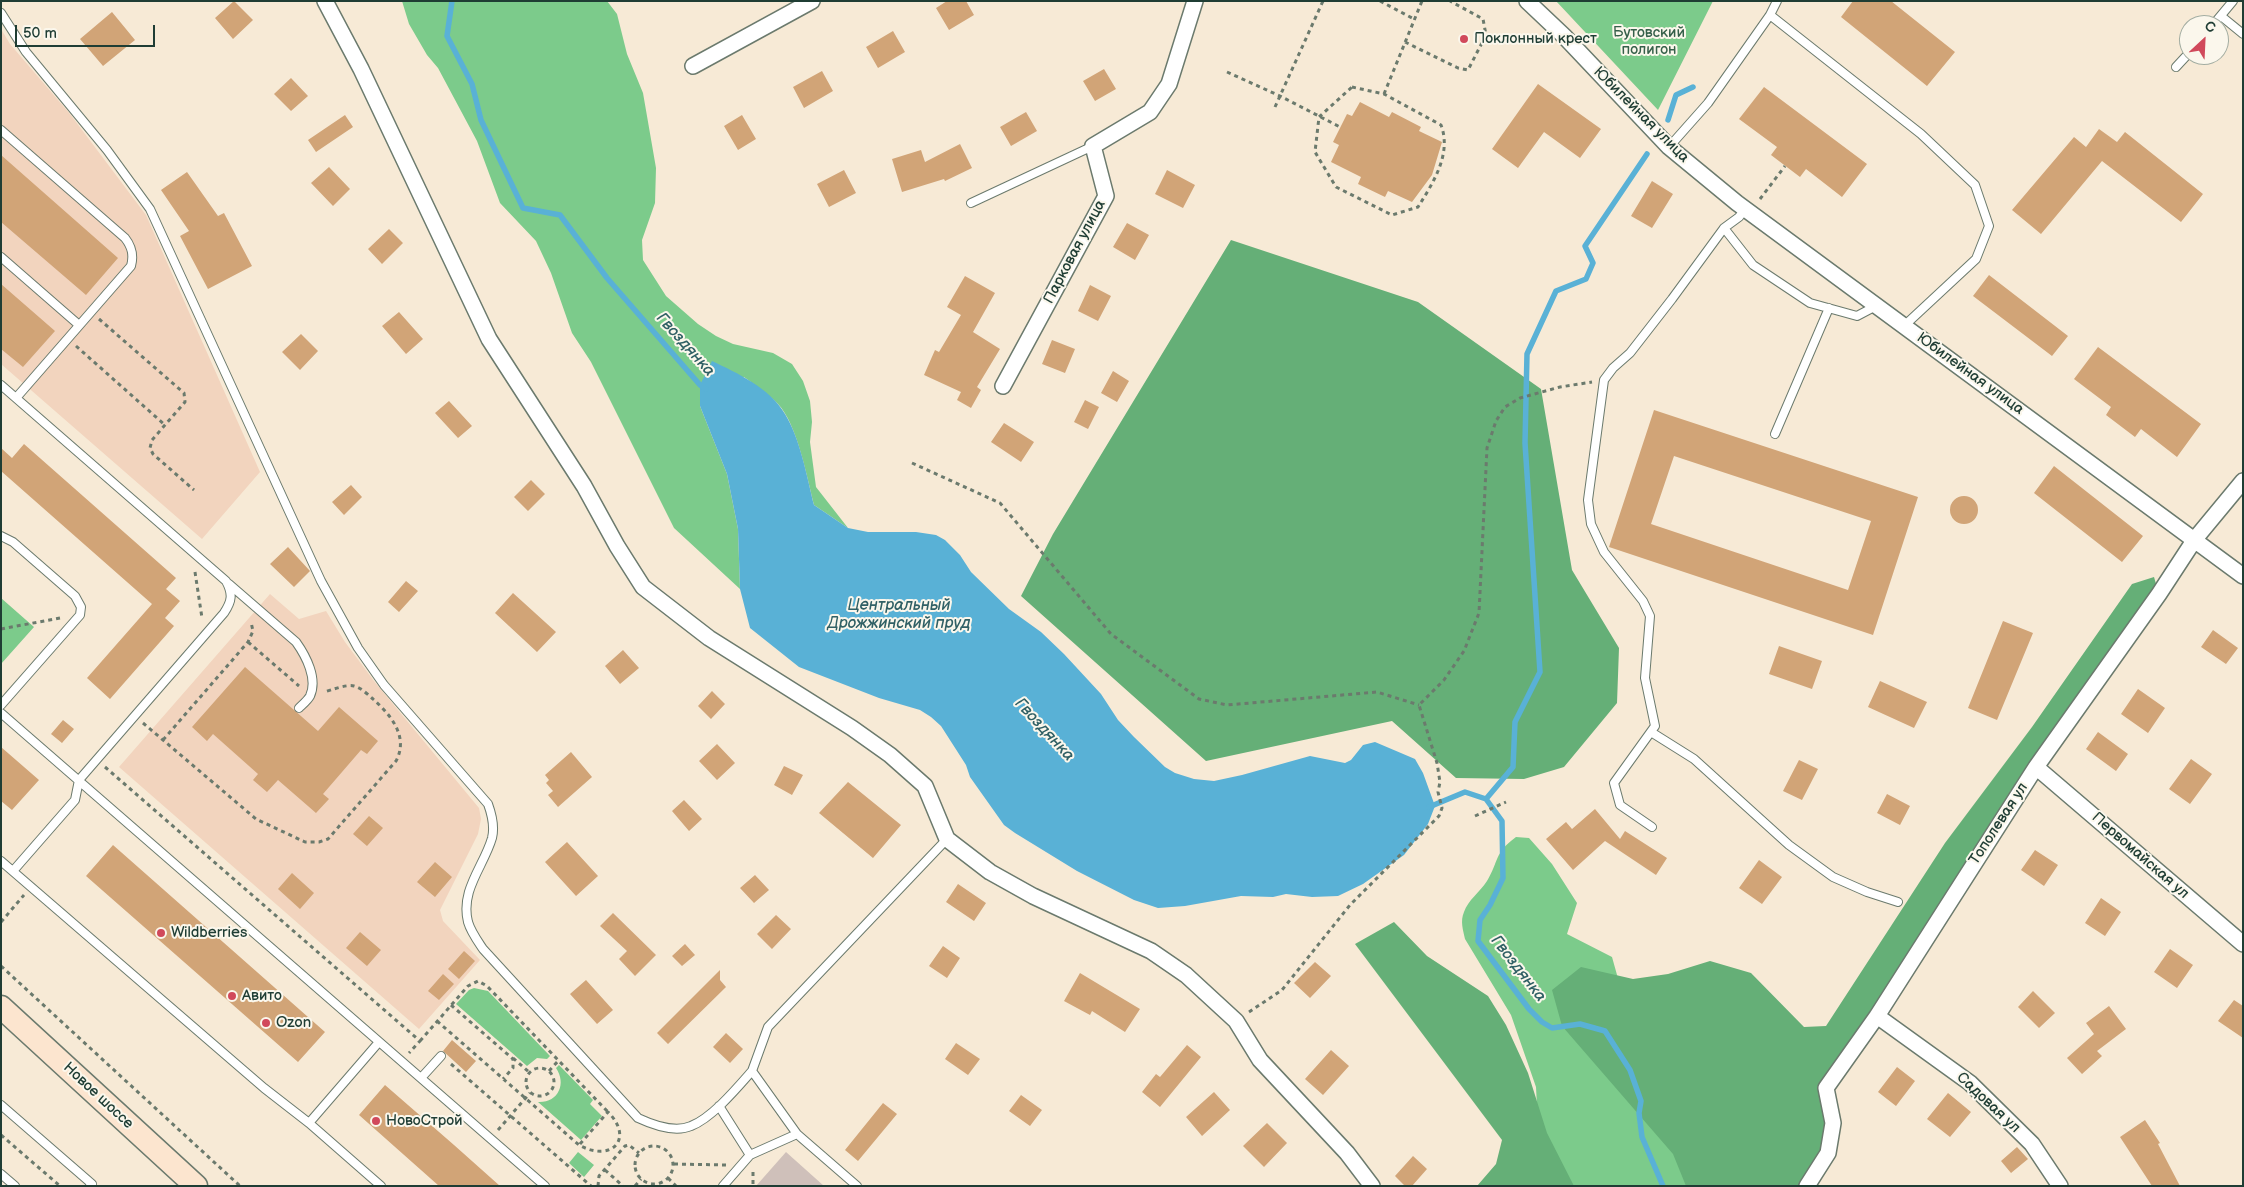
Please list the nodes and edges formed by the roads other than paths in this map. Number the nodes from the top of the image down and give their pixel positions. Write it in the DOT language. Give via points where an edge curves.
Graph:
graph roads {
  1 [pos="324,1"];
  2 [pos="812,1"];
  3 [pos="1195,1"];
  4 [pos="1527,1"];
  5 [pos="1777,1"];
  6 [pos="2233,1"];
  7 [pos="1,13"];
  8 [pos="2222,15"];
  9 [pos="1770,16"];
  10 [pos="2229,23"];
  11 [pos="2243,34"];
  12 [pos="2179,64"];
  13 [pos="693,66"];
  14 [pos="2176,67"];
  15 [pos="1,130"];
  16 [pos="1093,146"];
  17 [pos="1669,147"];
  18 [pos="971,203"];
  19 [pos="1746,205"];
  20 [pos="1724,228"];
  21 [pos="1,257"];
  22 [pos="1876,306"];
  23 [pos="1828,308"];
  24 [pos="79,325"];
  25 [pos="1904,326"];
  26 [pos="1,385"];
  27 [pos="1003,386"];
  28 [pos="16,398"];
  29 [pos="1775,434"];
  30 [pos="2243,481"];
  31 [pos="1,536"];
  32 [pos="2194,539"];
  33 [pos="2243,576"];
  34 [pos="226,581"];
  35 [pos="1,706"];
  36 [pos="299,708"];
  37 [pos="1,713"];
  38 [pos="1651,732"];
  39 [pos="2036,767"];
  40 [pos="79,780"];
  41 [pos="1652,826"];
  42 [pos="947,839"];
  43 [pos="1,861"];
  44 [pos="13,871"];
  45 [pos="1898,902"];
  46 [pos="2243,944"];
  47 [pos="1,1007"];
  48 [pos="1877,1016"];
  49 [pos="379,1042"];
  50 [pos="441,1056"];
  51 [pos="752,1071"];
  52 [pos="421,1078"];
  53 [pos="1,1105"];
  54 [pos="719,1106"];
  55 [pos="309,1123"];
  56 [pos="797,1134"];
  57 [pos="750,1155"];
  58 [pos="1,1174"];
  59 [pos="14,1186"];
  60 [pos="90,1186"];
  61 [pos="196,1186"];
  62 [pos="380,1186"];
  63 [pos="545,1186"];
  64 [pos="723,1186"];
  65 [pos="857,1186"];
  66 [pos="1372,1186"];
  67 [pos="1807,1186"];
  68 [pos="2060,1186"];
  1 -- 42 [label="street" via="365,78 489,339 584,486 644,587 708,638 890,754 925,786"];
  2 -- 13 [label="street"];
  3 -- 16 [label="street" via="1169,84 1150,112"];
  4 -- 17 [label="street, Юбилейная улица"];
  5 -- 9 [label="lane"];
  6 -- 8 [label="lane"];
  7 -- 54 [label="lane" via="26,52 107,150 150,209 321,581 358,648 384,685 488,804 492,816 492,838 467,897 466,909 471,931 482,949 638,1118 672,1128 691,1126"];
  9 -- 17 [label="lane" via="1708,103"];
  9 -- 25 [label="lane" via="1921,134 1975,186 1988,226 1976,259"];
  10 -- 11 [label="lane"];
  12 -- 14 [label="lane"];
  15 -- 24 [label="lane" via="131,245 131,266"];
  16 -- 18 [label="lane"];
  16 -- 27 [label="street, Парковая улица" via="1106,196"];
  17 -- 19 [label="street, Юбилейная улица"];
  19 -- 20 [label="lane" via="1739,217"];
  19 -- 22 [label="street, Юбилейная улица"];
  20 -- 23 [label="lane" via="1754,265 1810,303"];
  20 -- 38 [label="lane" via="1630,353 1604,380 1588,500 1591,524 1604,552 1643,601 1650,616 1645,678 1656,726"];
  21 -- 24 [label="lane"];
  22 -- 23 [label="lane" via="1857,316"];
  22 -- 25 [label="street, Юбилейная улица"];
  23 -- 29 [label="lane"];
  24 -- 28 [label="lane"];
  25 -- 32 [label="street, Юбилейная улица"];
  26 -- 28 [label="lane"];
  28 -- 34 [label="lane"];
  30 -- 32 [label="street, Тополевая ул"];
  31 -- 35 [label="lane" via="13,542 75,596 81,607 80,615"];
  32 -- 33 [label="street, Юбилейная улица"];
  32 -- 39 [label="street, Тополевая ул" via="2159,594"];
  34 -- 36 [label="lane" via="296,642 311,674 310,696"];
  34 -- 40 [label="lane" via="230,604"];
  37 -- 40 [label="lane"];
  38 -- 41 [label="lane" via="1614,783 1620,805"];
  38 -- 45 [label="lane" via="1694,759 1789,845 1833,878"];
  39 -- 46 [label="street, Первомайская ул"];
  39 -- 48 [label="street, Тополевая ул"];
  40 -- 44 [label="lane" via="74,800"];
  40 -- 49 [label="lane"];
  42 -- 51 [label="lane" via="768,1027"];
  42 -- 66 [label="street" via="990,872 1033,896 1152,951 1186,975 1236,1021 1260,1060 1347,1153"];
  43 -- 44 [label="lane"];
  44 -- 55 [label="lane" via="264,1088"];
  47 -- 61 [label="street, Новое шоссе"];
  48 -- 67 [label="street, Тополевая ул" via="1826,1088 1833,1122 1828,1153"];
  48 -- 68 [label="street, Садовая ул" via="1970,1083 2032,1144"];
  49 -- 52 [label="lane"];
  49 -- 55 [label="lane"];
  50 -- 52 [label="lane"];
  51 -- 54 [label="lane"];
  51 -- 56 [label="lane"];
  52 -- 63 [label="lane"];
  53 -- 60 [label="lane" via="92,1184"];
  54 -- 57 [label="lane"];
  55 -- 62 [label="lane"];
  56 -- 57 [label="lane"];
  56 -- 65 [label="lane"];
  57 -- 64 [label="lane"];
  58 -- 59 [label="lane"];
}
